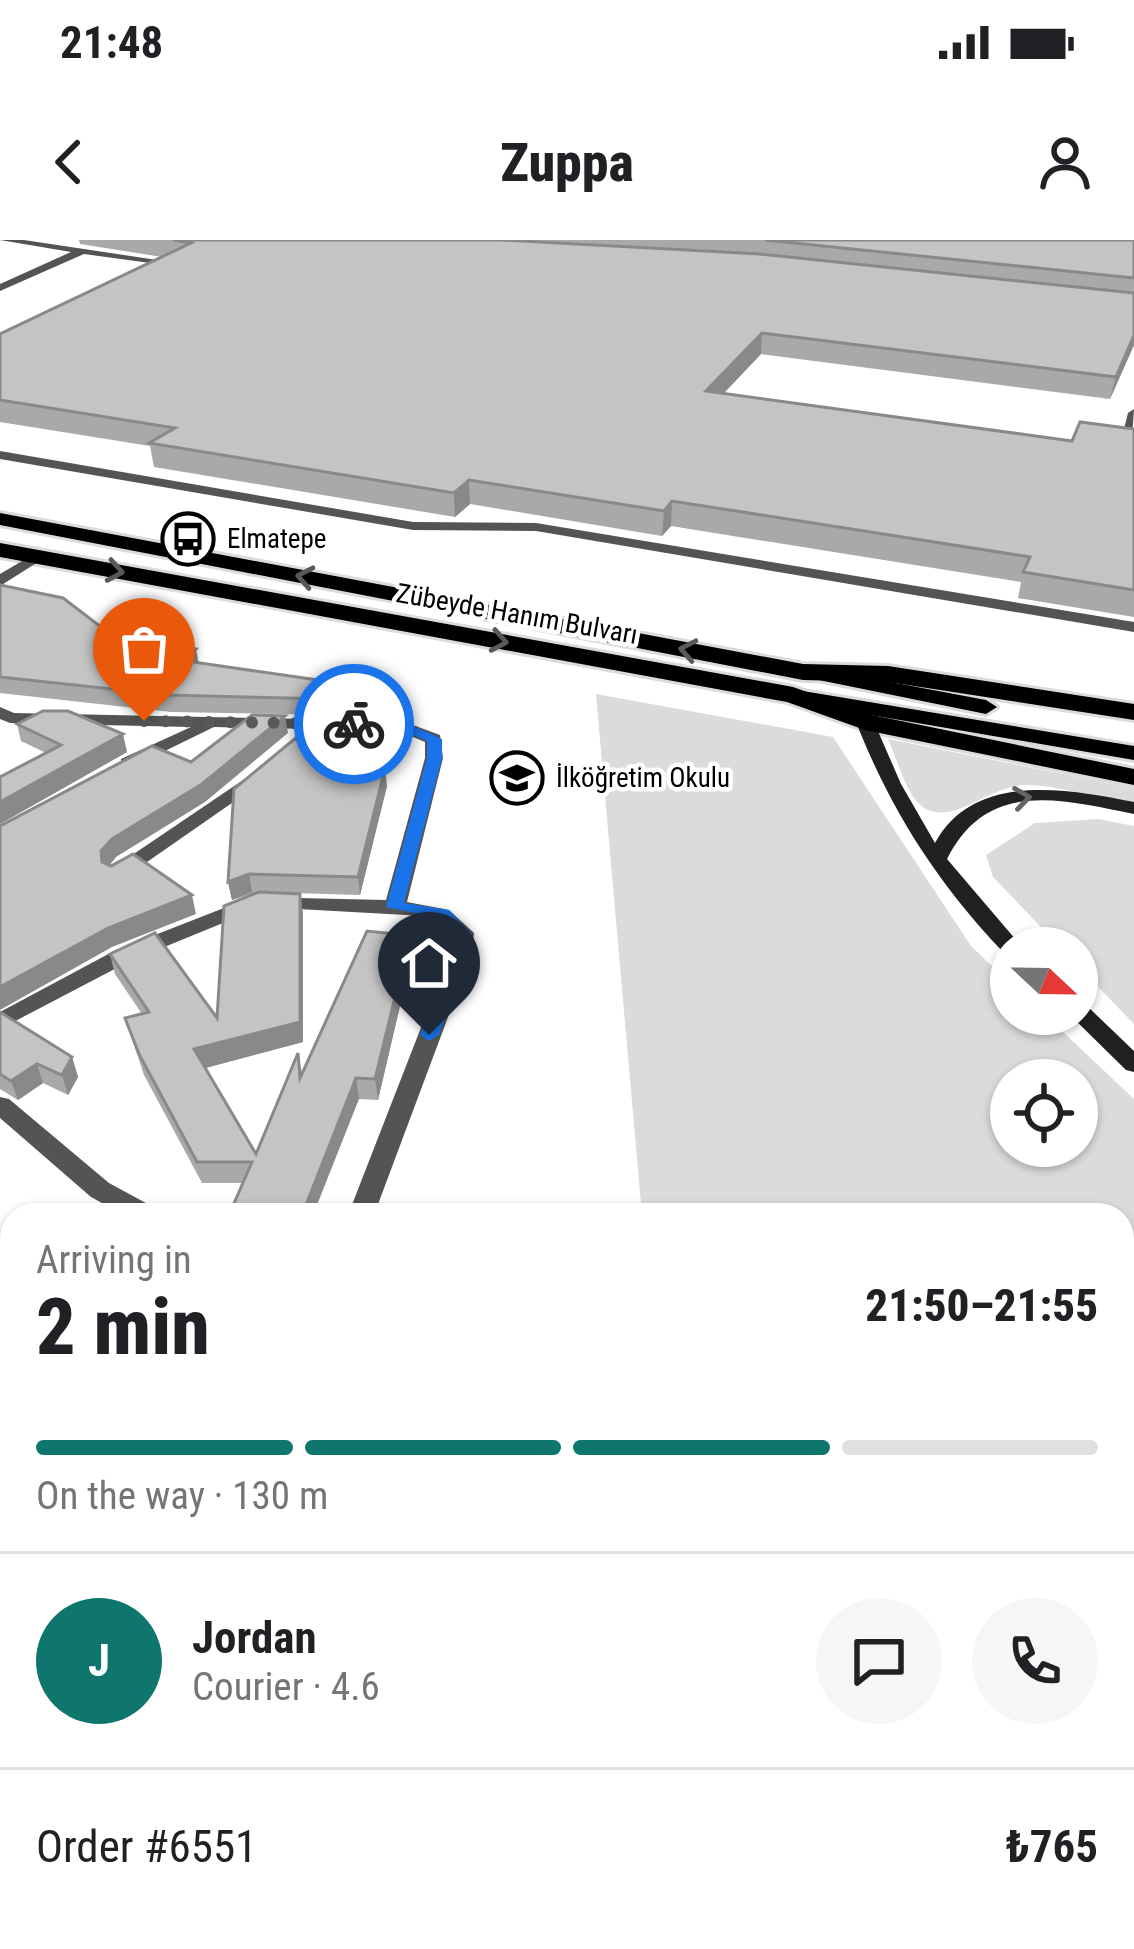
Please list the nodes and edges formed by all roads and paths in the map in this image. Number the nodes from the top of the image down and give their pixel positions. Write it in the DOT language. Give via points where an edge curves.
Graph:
graph roads {
  1 [pos="3,240"];
  2 [pos="82,251"];
  3 [pos="172,263"];
  4 [pos="0,288"];
  5 [pos="1134,413"];
  6 [pos="1126,438"];
  7 [pos="0,455"];
  8 [pos="0,519"];
  9 [pos="0,550"];
  10 [pos="39,557"];
  11 [pos="0,581"];
  12 [pos="1134,627"];
  13 [pos="798,683"];
  14 [pos="1134,712"];
  15 [pos="4,718"];
  16 [pos="865,722"];
  17 [pos="213,723"];
  18 [pos="318,723"];
  19 [pos="1026,724"];
  20 [pos="1134,734"];
  21 [pos="1134,754"];
  22 [pos="118,769"];
  23 [pos="1134,777"];
  24 [pos="1134,808"];
  25 [pos="936,861"];
  26 [pos="117,874"];
  27 [pos="394,907"];
  28 [pos="990,927"];
  29 [pos="0,1022"];
  30 [pos="1098,1030"];
  31 [pos="1134,1064"];
  32 [pos="0,1105"];
  33 [pos="124,1203"];
  34 [pos="366,1203"];
  1 -- 2 [label="street"];
  2 -- 3 [label="street"];
  2 -- 4 [label="street"];
  5 -- 6 [label="street"];
  7 -- 12 [label="street" via="413,526 536,527"];
  13 -- 8 [label="highway, Zübeyde Hanım Bulvarı, one-way"];
  9 -- 10 [label="highway, Zübeyde Hanım Bulvarı"];
  10 -- 11 [label="street"];
  10 -- 13 [label="highway, Zübeyde Hanım Bulvarı, one-way"];
  13 -- 14 [label="highway" via="888,674"];
  13 -- 16 [label="highway"];
  13 -- 19 [label="main road, Zübeyde Hanım Bulvarı"];
  15 -- 17 [label="street"];
  16 -- 23 [label="highway"];
  16 -- 25 [label="street" via="882,769"];
  17 -- 18 [label="street"];
  17 -- 22 [label="street"];
  18 -- 26 [label="street"];
  18 -- 27 [label="street" via="402,726 434,739"];
  19 -- 20 [label="main road"];
  19 -- 21 [label="main road"];
  25 -- 24 [label="street, one-way" via="955,826 997,801 1043,794"];
  25 -- 28 [label="street"];
  27 -- 29 [label="street" via="259,901 122,956"];
  27 -- 34 [label="street" via="443,914 463,933"];
  30 -- 31 [label="street"];
  32 -- 33 [label="street"];
}
